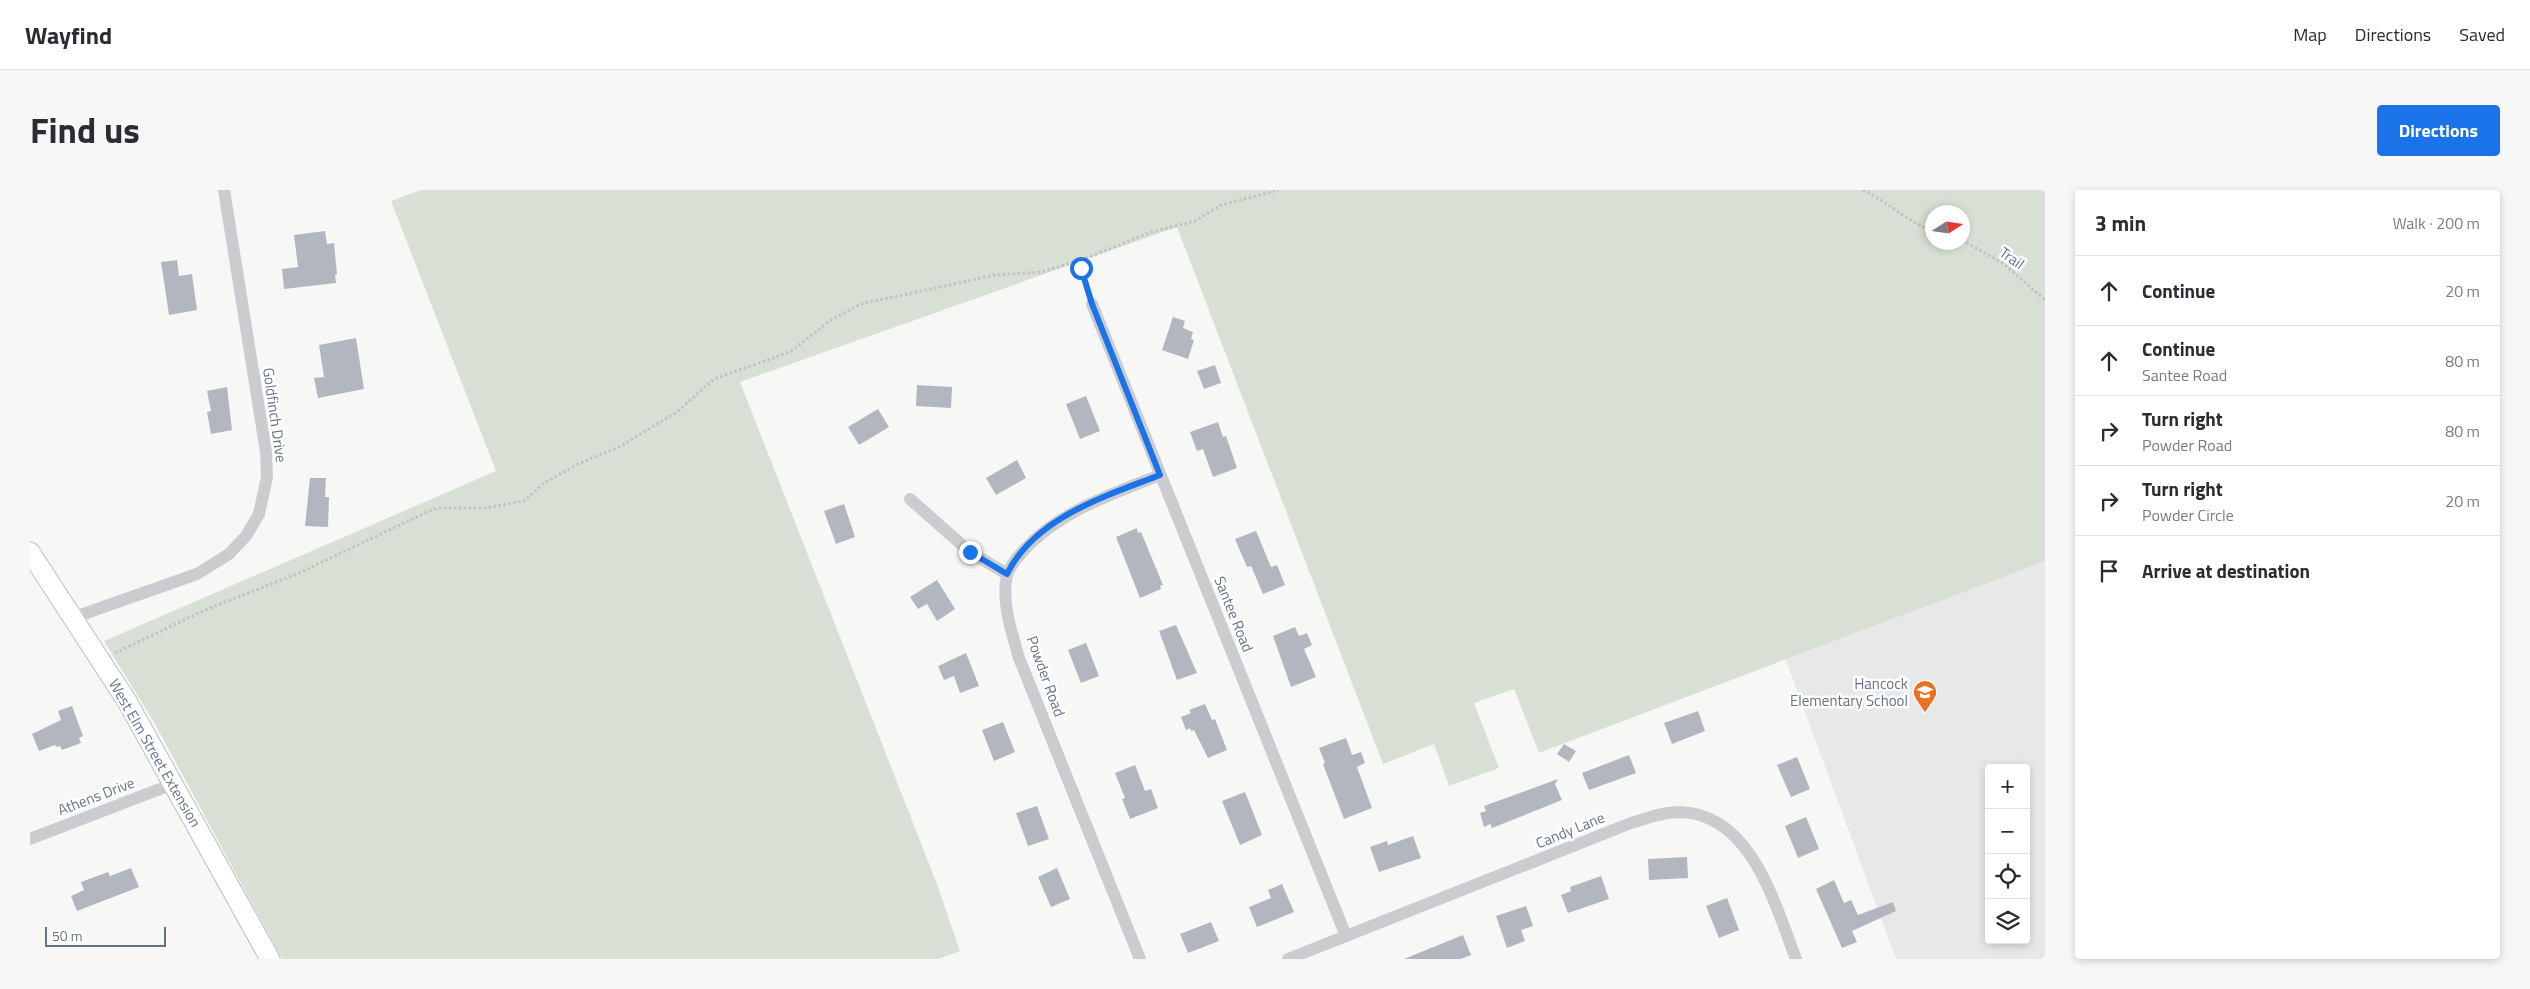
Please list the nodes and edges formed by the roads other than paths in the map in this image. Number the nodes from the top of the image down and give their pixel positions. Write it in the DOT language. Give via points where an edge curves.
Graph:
graph roads {
  1 [pos="224,190"];
  2 [pos="1092,304"];
  3 [pos="1160,475"];
  4 [pos="910,498"];
  5 [pos="30,552"];
  6 [pos="1007,574"];
  7 [pos="72,618"];
  8 [pos="174,784"];
  9 [pos="30,839"];
  10 [pos="1346,936"];
  11 [pos="270,959"];
  12 [pos="1140,959"];
  13 [pos="1288,959"];
  14 [pos="1796,959"];
  1 -- 7 [label="street, Goldfinch Drive" via="266,452 267,477 259,514 238,546 208,568"];
  2 -- 3 [label="street, Santee Road"];
  3 -- 6 [label="street" via="1063,518 1029,545"];
  3 -- 10 [label="street, Santee Road"];
  4 -- 6 [label="street" via="970,552"];
  5 -- 7 [label="street, West Elm Street Extension"];
  6 -- 12 [label="street, Powder Road" via="1008,609 1019,658"];
  7 -- 8 [label="street, West Elm Street Extension" via="101,660"];
  8 -- 9 [label="street, Athens Drive"];
  8 -- 11 [label="street, West Elm Street Extension"];
  10 -- 13 [label="street, Candy Lane"];
  10 -- 14 [label="street, Candy Lane" via="1632,823 1678,812 1693,813 1719,823 1742,844 1766,882"];
}
